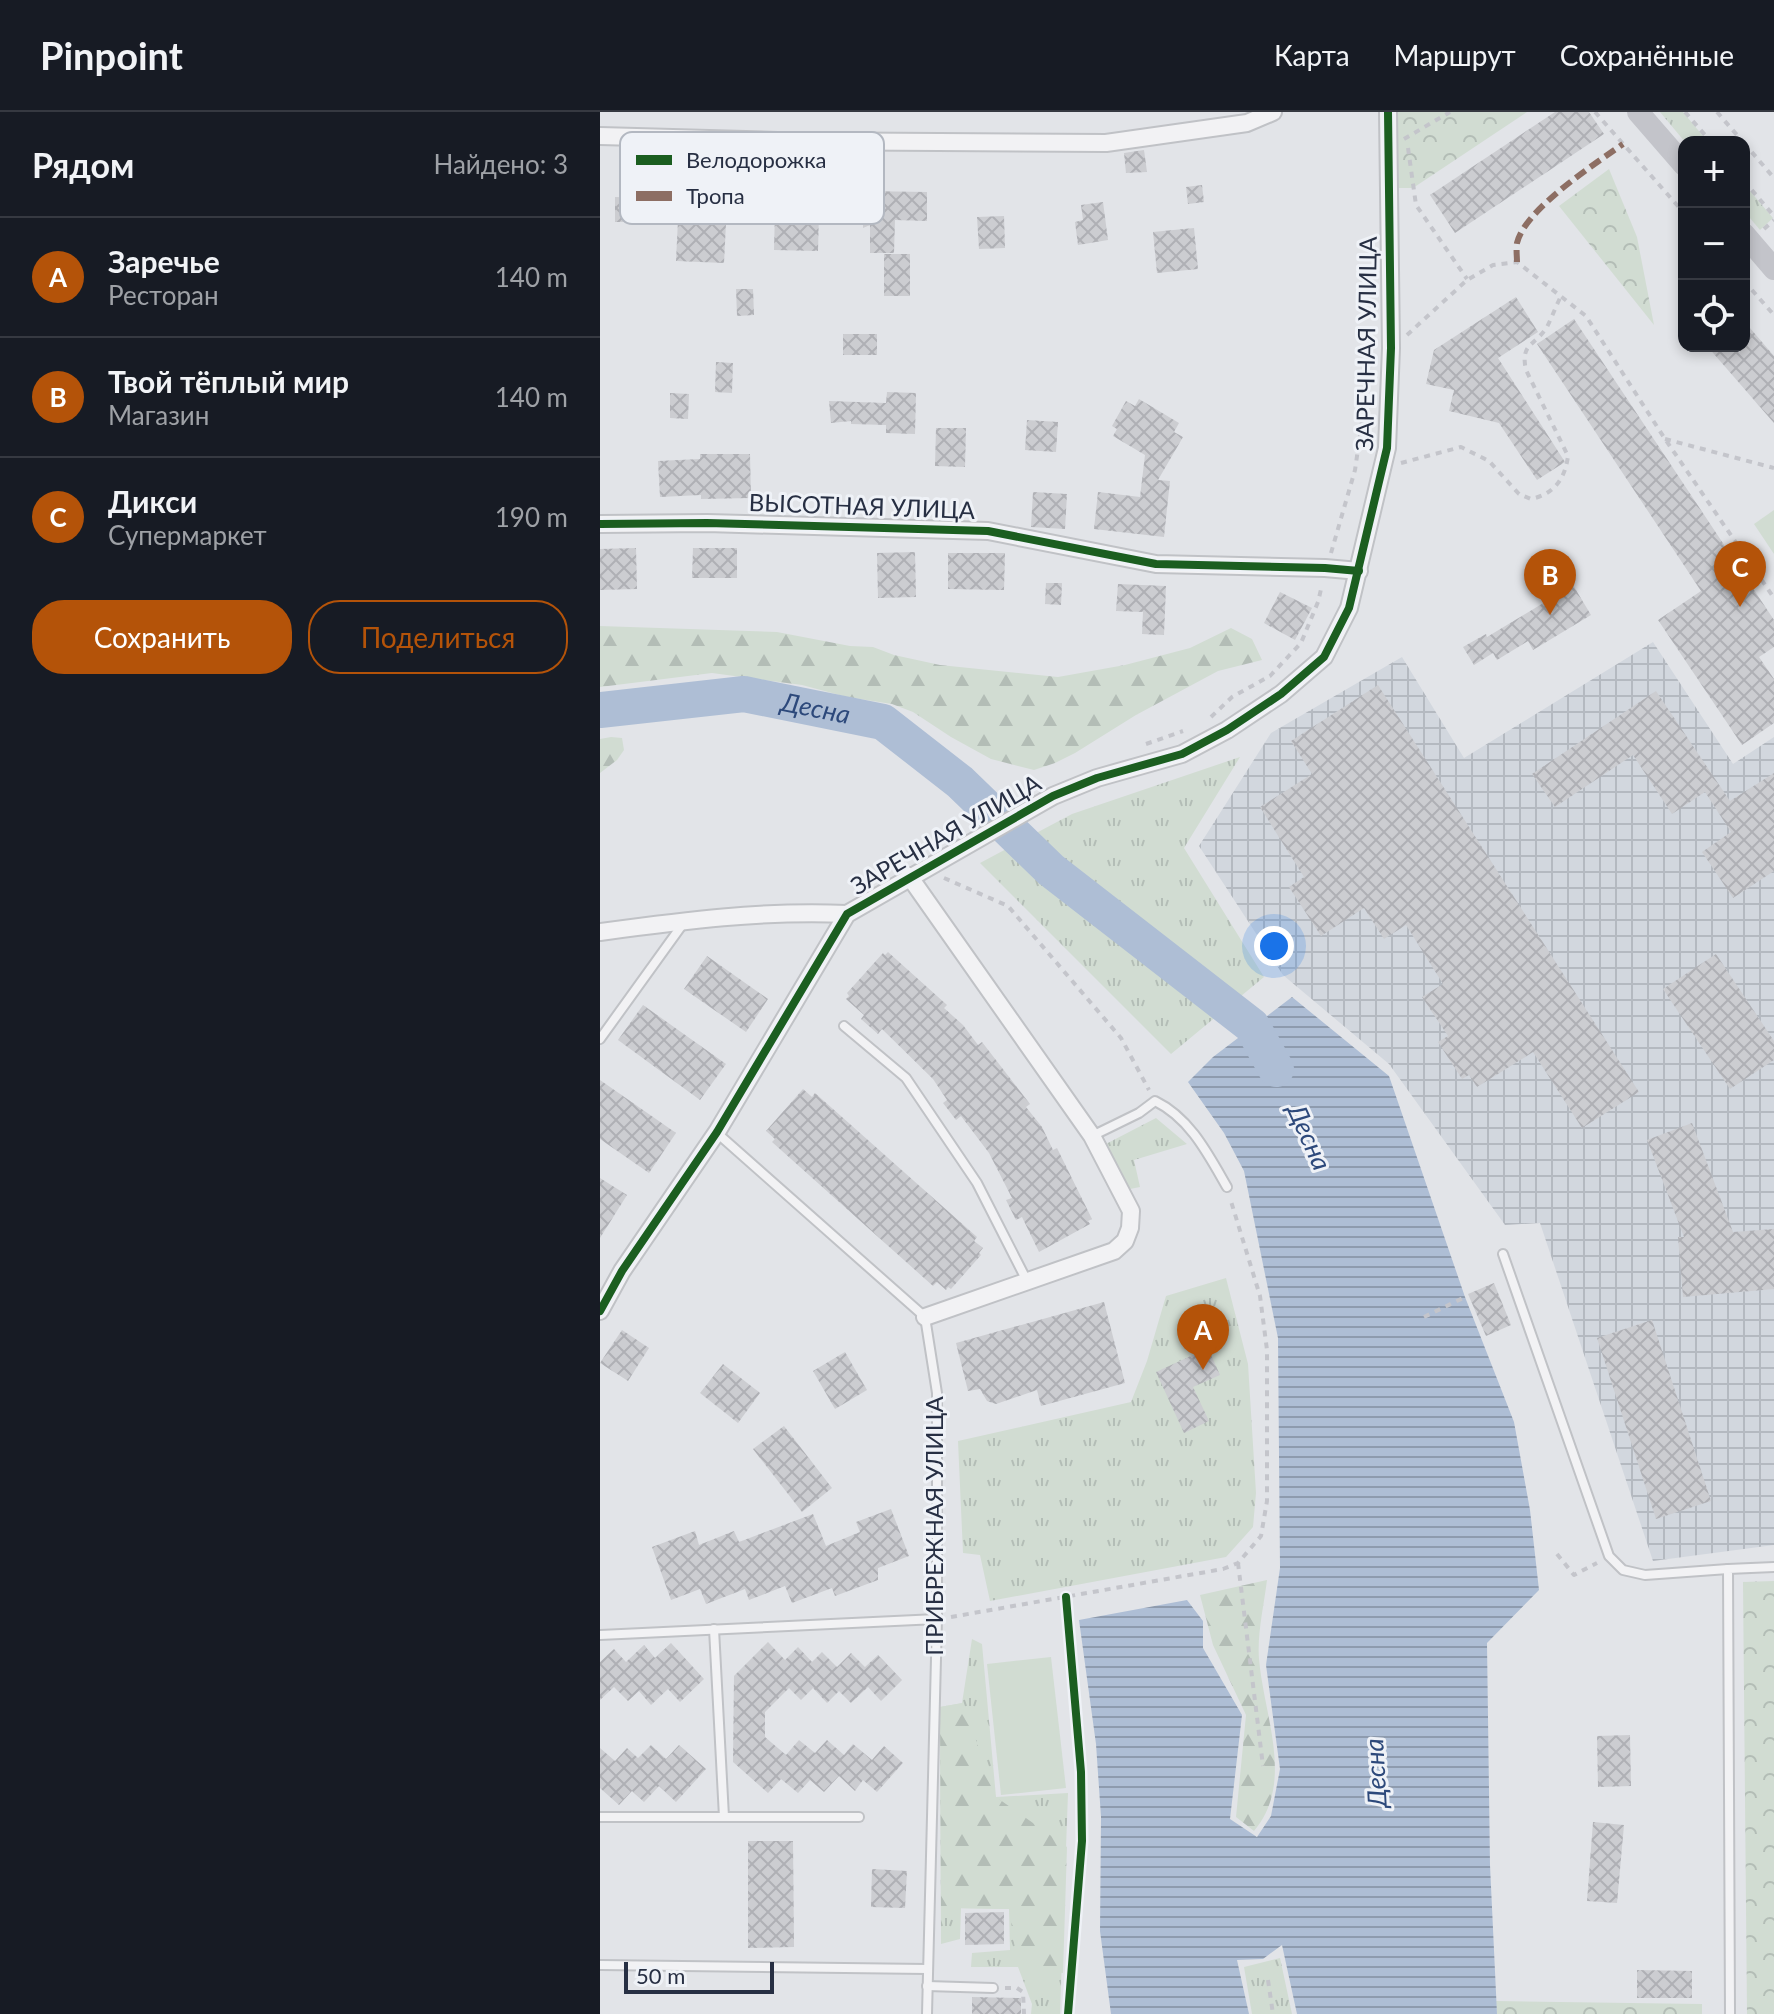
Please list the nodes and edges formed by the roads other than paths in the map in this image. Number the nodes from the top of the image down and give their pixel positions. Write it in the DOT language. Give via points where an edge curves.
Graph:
graph roads {
  1 [pos="1273,112"];
  2 [pos="1388,112"];
  3 [pos="1638,112"];
  4 [pos="600,136"];
  5 [pos="620,137"];
  6 [pos="884,142"];
  7 [pos="1678,158"];
  8 [pos="1750,241"];
  9 [pos="1774,269"];
  10 [pos="600,524"];
  11 [pos="1359,571"];
  12 [pos="909,876"];
  13 [pos="847,914"];
  14 [pos="686,921"];
  15 [pos="600,932"];
  16 [pos="844,1026"];
  17 [pos="600,1039"];
  18 [pos="717,1132"];
  19 [pos="1092,1136"];
  20 [pos="1227,1187"];
  21 [pos="1503,1254"];
  22 [pos="1027,1281"];
  23 [pos="600,1311"];
  24 [pos="925,1317"];
  25 [pos="1774,1567"];
  26 [pos="1728,1569"];
  27 [pos="937,1619"];
  28 [pos="714,1629"];
  29 [pos="600,1635"];
  30 [pos="600,1817"];
  31 [pos="724,1817"];
  32 [pos="859,1817"];
  33 [pos="600,1965"];
  34 [pos="927,1969"];
  35 [pos="927,1986"];
  36 [pos="993,1988"];
  37 [pos="927,2014"];
  38 [pos="1730,2014"];
  1 -- 6 [label="street" via="1247,123 1106,143"];
  2 -- 11 [label="street, ЗАРЕЧНАЯ УЛИЦА" via="1387,448"];
  3 -- 7 [label="main road"];
  4 -- 5 [label="street"];
  8 -- 9 [label="main road"];
  10 -- 11 [label="street, ВЫСОТНАЯ УЛИЦА" via="988,531 1156,564"];
  11 -- 12 [label="street, ЗАРЕЧНАЯ УЛИЦА" via="1349,608 1324,657 1281,694 1182,754 1053,796"];
  12 -- 13 [label="street, ЗАРЕЧНАЯ УЛИЦА"];
  12 -- 19 [label="street"];
  13 -- 14 [label="street"];
  13 -- 18 [label="street, ЗАРЕЧНАЯ УЛИЦА"];
  14 -- 15 [label="street"];
  14 -- 17 [label="lane"];
  16 -- 22 [label="lane" via="906,1078 977,1183"];
  18 -- 23 [label="street, ЗАРЕЧНАЯ УЛИЦА"];
  18 -- 24 [label="lane"];
  19 -- 20 [label="lane" via="1155,1101 1172,1109 1200,1141"];
  19 -- 22 [label="street" via="1131,1211 1125,1241 1114,1251"];
  21 -- 26 [label="lane" via="1609,1556 1623,1570 1645,1575"];
  22 -- 24 [label="street"];
  24 -- 27 [label="lane, ПРИБРЕЖНАЯ УЛИЦА" via="937,1393"];
  25 -- 26 [label="lane"];
  26 -- 38 [label="lane"];
  27 -- 28 [label="lane"];
  27 -- 34 [label="lane, ПРИБРЕЖНАЯ УЛИЦА"];
  28 -- 29 [label="lane"];
  28 -- 31 [label="lane"];
  30 -- 31 [label="lane"];
  31 -- 32 [label="lane"];
  33 -- 34 [label="lane"];
  34 -- 35 [label="lane, ПРИБРЕЖНАЯ УЛИЦА"];
  35 -- 36 [label="lane"];
  35 -- 37 [label="lane, ПРИБРЕЖНАЯ УЛИЦА"];
}
